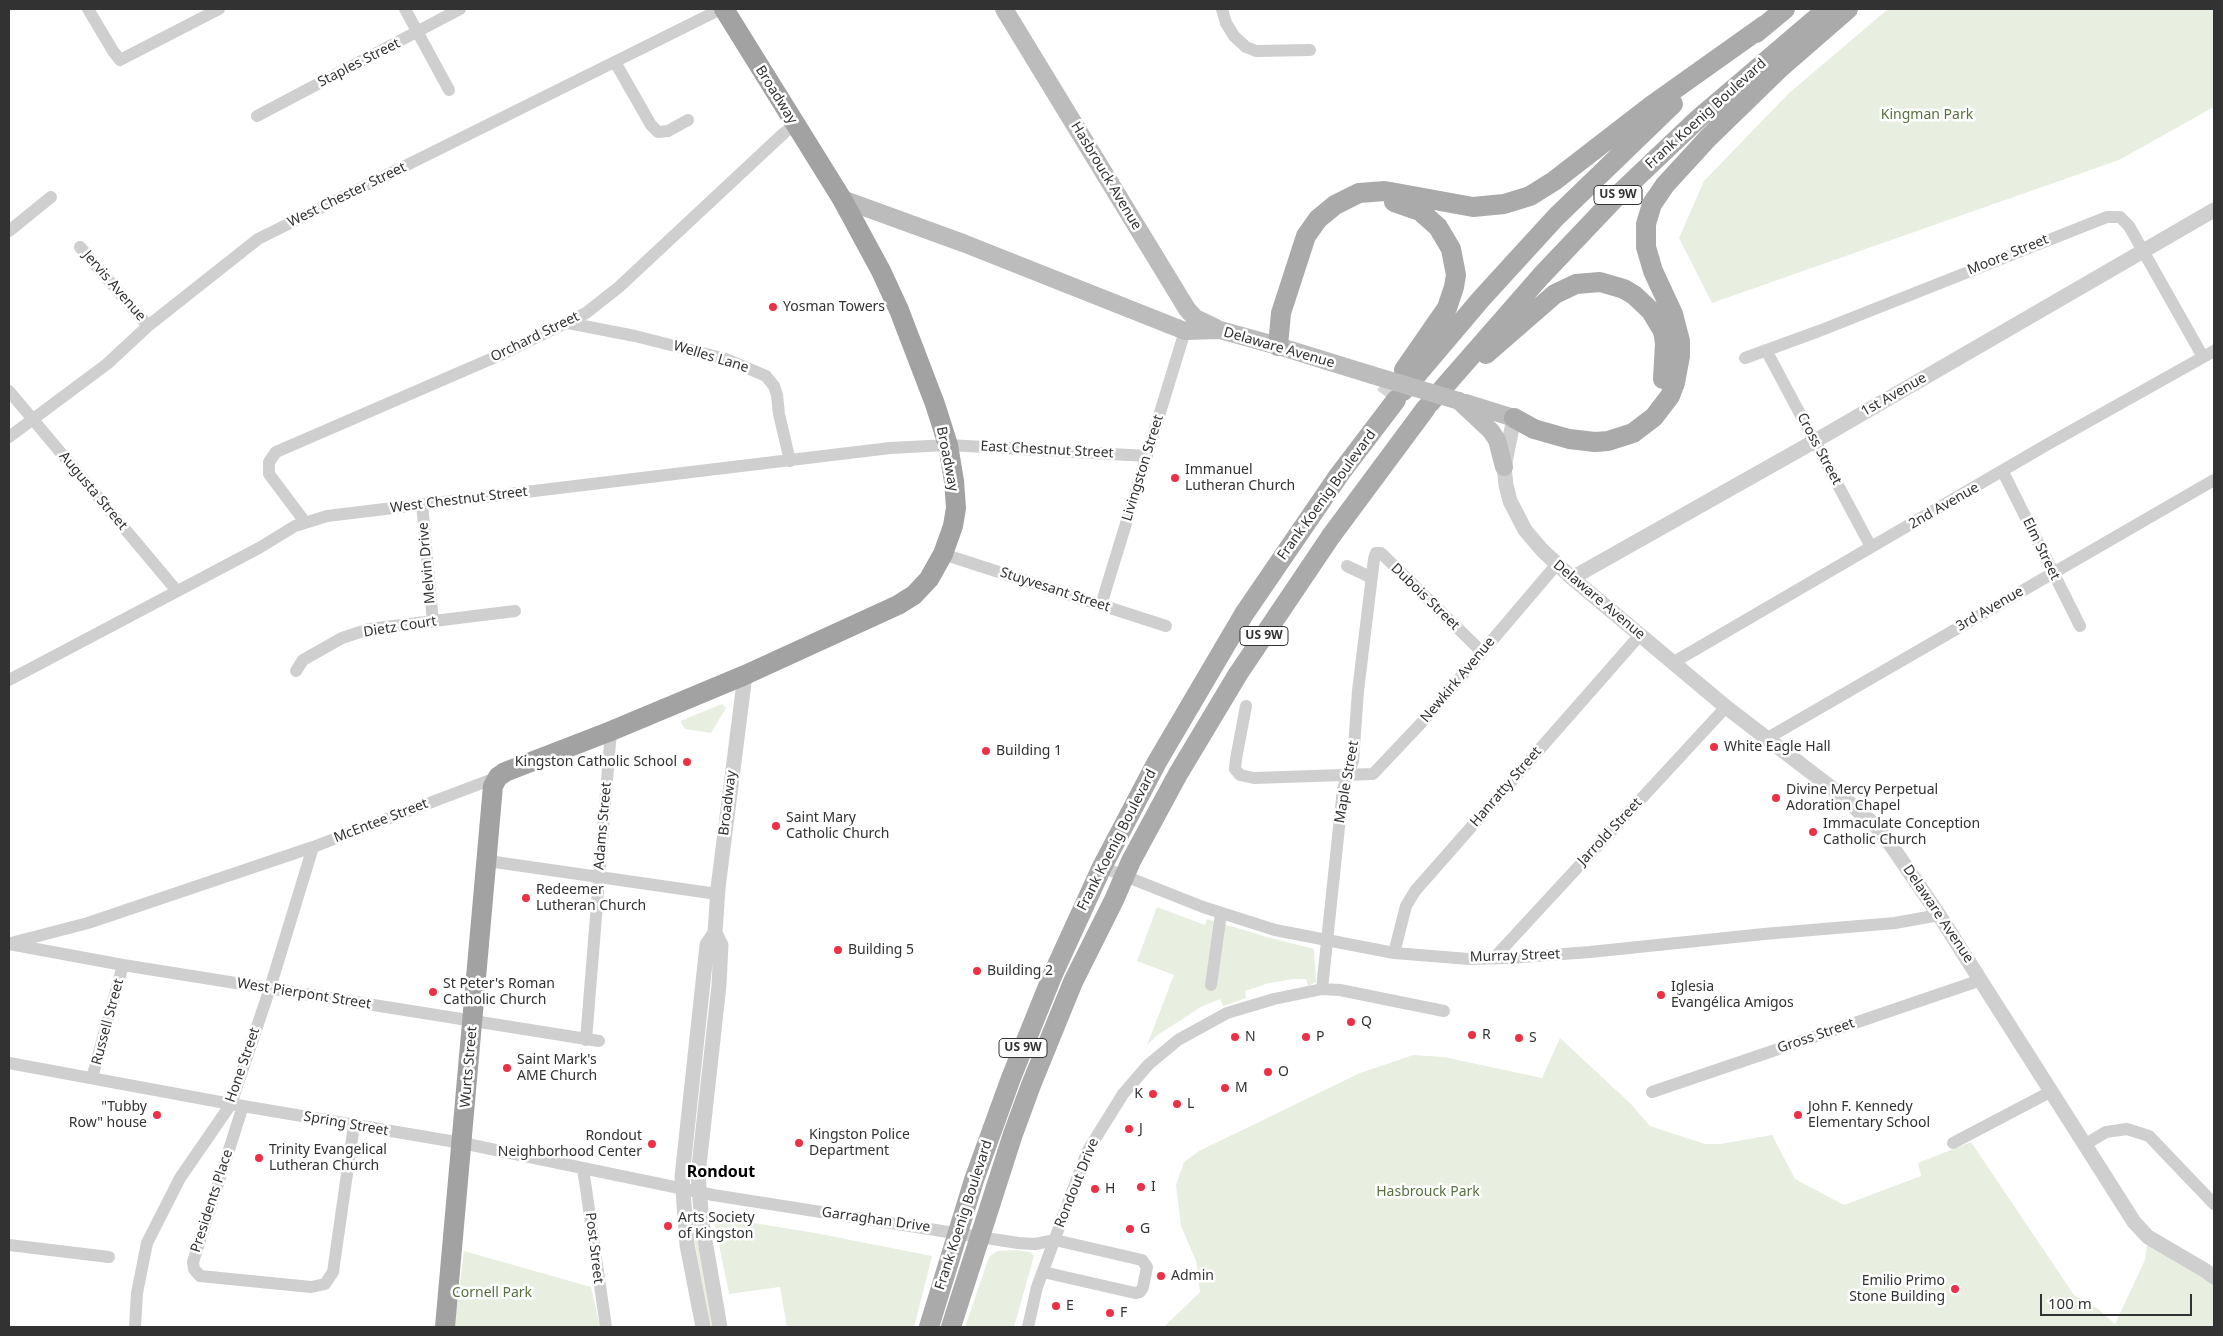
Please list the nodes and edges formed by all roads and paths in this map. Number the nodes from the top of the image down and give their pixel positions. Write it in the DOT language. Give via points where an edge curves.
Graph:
graph roads {
  1 [pos="88,9"];
  2 [pos="219,9"];
  3 [pos="405,9"];
  4 [pos="460,9"];
  5 [pos="722,9"];
  6 [pos="1004,9"];
  7 [pos="1222,9"];
  8 [pos="1785,9"];
  9 [pos="1827,9"];
  10 [pos="1848,9"];
  11 [pos="1765,25"];
  12 [pos="417,32"];
  13 [pos="1310,50"];
  14 [pos="614,62"];
  15 [pos="449,90"];
  16 [pos="257,116"];
  17 [pos="688,120"];
  18 [pos="795,126"];
  19 [pos="51,197"];
  20 [pos="842,199"];
  21 [pos="2214,210"];
  22 [pos="9,231"];
  23 [pos="80,247"];
  24 [pos="2142,252"];
  25 [pos="568,323"];
  26 [pos="148,326"];
  27 [pos="1186,330"];
  28 [pos="1220,330"];
  29 [pos="1278,346"];
  30 [pos="1766,350"];
  31 [pos="2214,351"];
  32 [pos="2203,357"];
  33 [pos="1745,358"];
  34 [pos="9,391"];
  35 [pos="1394,394"];
  36 [pos="1459,401"];
  37 [pos="1428,409"];
  38 [pos="1514,418"];
  39 [pos="33,419"];
  40 [pos="9,437"];
  41 [pos="1815,441"];
  42 [pos="948,445"];
  43 [pos="1147,456"];
  44 [pos="790,461"];
  45 [pos="1504,467"];
  46 [pos="2003,472"];
  47 [pos="2214,480"];
  48 [pos="422,504"];
  49 [pos="305,522"];
  50 [pos="1871,547"];
  51 [pos="943,554"];
  52 [pos="1373,564"];
  53 [pos="1557,564"];
  54 [pos="1347,566"];
  55 [pos="2052,573"];
  56 [pos="1372,578"];
  57 [pos="1572,578"];
  58 [pos="177,591"];
  59 [pos="1101,605"];
  60 [pos="515,611"];
  61 [pos="433,622"];
  62 [pos="1166,626"];
  63 [pos="2080,626"];
  64 [pos="1640,635"];
  65 [pos="1481,651"];
  66 [pos="1674,662"];
  67 [pos="296,671"];
  68 [pos="745,675"];
  69 [pos="9,680"];
  70 [pos="1246,706"];
  71 [pos="1726,707"];
  72 [pos="611,731"];
  73 [pos="1766,739"];
  74 [pos="1348,776"];
  75 [pos="498,777"];
  76 [pos="313,847"];
  77 [pos="488,861"];
  78 [pos="1102,867"];
  79 [pos="599,876"];
  80 [pos="1124,878"];
  81 [pos="717,894"];
  82 [pos="1221,914"];
  83 [pos="1939,915"];
  84 [pos="715,933"];
  85 [pos="1327,941"];
  86 [pos="9,944"];
  87 [pos="1394,952"];
  88 [pos="1494,958"];
  89 [pos="123,965"];
  90 [pos="1981,980"];
  91 [pos="1210,984"];
  92 [pos="270,988"];
  93 [pos="1322,989"];
  94 [pos="1444,1011"];
  95 [pos="473,1021"];
  96 [pos="593,1040"];
  97 [pos="9,1063"];
  98 [pos="92,1078"];
  99 [pos="1652,1092"];
  100 [pos="2050,1092"];
  101 [pos="237,1105"];
  102 [pos="354,1125"];
  103 [pos="1954,1143"];
  104 [pos="462,1144"];
  105 [pos="2084,1145"];
  106 [pos="583,1168"];
  107 [pos="682,1188"];
  108 [pos="699,1192"];
  109 [pos="2214,1204"];
  110 [pos="957,1234"];
  111 [pos="980,1238"];
  112 [pos="1055,1240"];
  113 [pos="9,1245"];
  114 [pos="109,1257"];
  115 [pos="1042,1272"];
  116 [pos="2214,1277"];
  117 [pos="135,1327"];
  118 [pos="446,1327"];
  119 [pos="606,1327"];
  120 [pos="703,1327"];
  121 [pos="720,1327"];
  122 [pos="929,1327"];
  123 [pos="951,1327"];
  124 [pos="1028,1327"];
  1 -- 2 [label="street" via="120,60"];
  3 -- 12 [label="street"];
  4 -- 12 [label="street, Staples Street"];
  5 -- 14 [label="street, West Chester Street"];
  5 -- 18 [label="highway, Broadway"];
  6 -- 28 [label="main road, Hasbrouck Avenue" via="1188,309 1195,318"];
  7 -- 13 [label="street" via="1234,36 1256,52"];
  8 -- 11 [label="main road, Frank Koenig Boulevard / US 9W"];
  9 -- 37 [label="main road, Frank Koenig Boulevard / US 9W" via="1698,119 1617,196 1541,276"];
  10 -- 38 [label="main road" via="1708,138 1669,180 1652,204 1646,224 1646,247 1673,314 1680,341 1675,383 1659,412 1633,433 1595,442 1534,429"];
  11 -- 29 [label="main road" via="1530,196 1504,204 1474,207 1385,190 1359,193 1335,205 1318,218 1306,236 1281,313"];
  11 -- 35 [label="main road, Frank Koenig Boulevard / US 9W" via="1679,98 1577,196"];
  12 -- 15 [label="street"];
  12 -- 16 [label="street, Staples Street"];
  14 -- 17 [label="street" via="658,132 668,131"];
  14 -- 26 [label="street, West Chester Street" via="258,238"];
  18 -- 20 [label="highway, Broadway"];
  18 -- 25 [label="street, Orchard Street" via="619,286"];
  19 -- 22 [label="street"];
  20 -- 27 [label="main road, Delaware Avenue"];
  20 -- 42 [label="highway, Broadway" via="899,310"];
  21 -- 24 [label="street, 1st Avenue"];
  23 -- 26 [label="street, Jervis Avenue"];
  24 -- 30 [label="street, Moore Street" via="2120,217 2107,217"];
  24 -- 32 [label="street, Moore Street"];
  24 -- 41 [label="street, 1st Avenue"];
  25 -- 44 [label="street, Welles Lane" via="726,359 766,376 777,395"];
  25 -- 49 [label="street, Orchard Street" via="276,452 269,462 269,474"];
  26 -- 39 [label="street, West Chester Street" via="107,364"];
  27 -- 28 [label="main road, Delaware Avenue"];
  27 -- 43 [label="street, Livingston Street"];
  28 -- 29 [label="main road, Delaware Avenue"];
  29 -- 35 [label="main road" via="1293,316 1316,242 1327,226 1341,214 1362,204 1384,201 1407,205 1430,218 1446,237 1456,275 1447,308"];
  29 -- 36 [label="main road, Delaware Avenue, bridge"];
  30 -- 33 [label="street, Moore Street"];
  30 -- 41 [label="street, Cross Street"];
  31 -- 32 [label="street, 2nd Avenue"];
  32 -- 46 [label="street, 2nd Avenue"];
  34 -- 39 [label="street, Augusta Street"];
  35 -- 78 [label="main road, Frank Koenig Boulevard / US 9W" via="1216,659 1156,762"];
  36 -- 38 [label="main road, Delaware Avenue"];
  36 -- 45 [label="main road" via="1492,431"];
  37 -- 38 [label="main road" via="1531,313 1566,288 1588,282 1612,284 1634,295 1651,311 1666,343 1665,368 1659,391 1637,416 1617,427 1594,430 1537,417"];
  37 -- 80 [label="main road, Frank Koenig Boulevard / US 9W" via="1331,536 1238,674 1173,782"];
  38 -- 45 [label="street, Delaware Avenue"];
  39 -- 40 [label="street, West Chester Street"];
  39 -- 58 [label="street, Augusta Street"];
  41 -- 50 [label="street, Cross Street"];
  41 -- 57 [label="street, 1st Avenue"];
  42 -- 43 [label="street, East Chestnut Street"];
  42 -- 44 [label="street, West Chestnut Street" via="890,448"];
  42 -- 51 [label="highway, Broadway" via="956,508"];
  43 -- 59 [label="street, Livingston Street"];
  44 -- 48 [label="street, West Chestnut Street"];
  45 -- 53 [label="street, Delaware Avenue" via="1516,516 1534,541"];
  46 -- 50 [label="street, 2nd Avenue"];
  46 -- 55 [label="street, Elm Street"];
  47 -- 55 [label="street, 3rd Avenue"];
  48 -- 49 [label="street, West Chestnut Street" via="327,516"];
  48 -- 61 [label="street, Melvin Drive"];
  49 -- 58 [label="street, West Chestnut Street"];
  50 -- 66 [label="street, 2nd Avenue"];
  51 -- 59 [label="street, Stuyvesant Street"];
  51 -- 68 [label="highway, Broadway" via="929,580 898,605"];
  52 -- 56 [label="street, Maple Street"];
  52 -- 65 [label="street, Dubois Street" via="1376,554 1381,553"];
  53 -- 57 [label="street, Delaware Avenue"];
  53 -- 65 [label="street, Newkirk Avenue"];
  54 -- 56 [label="street"];
  55 -- 63 [label="street, Elm Street"];
  55 -- 73 [label="street, 3rd Avenue"];
  56 -- 74 [label="street, Maple Street" via="1353,761"];
  57 -- 64 [label="street, Delaware Avenue"];
  58 -- 69 [label="street, West Chestnut Street"];
  59 -- 62 [label="street, Stuyvesant Street"];
  60 -- 61 [label="street, Dietz Court"];
  61 -- 67 [label="street, Dietz Court" via="369,629 342,638 303,660"];
  64 -- 66 [label="street, Delaware Avenue"];
  64 -- 87 [label="street, Hanratty Street" via="1415,891 1406,906"];
  65 -- 74 [label="street, Newkirk Avenue" via="1377,771"];
  66 -- 71 [label="street, Delaware Avenue"];
  68 -- 72 [label="highway, McEntee Street"];
  68 -- 81 [label="street, Broadway"];
  70 -- 74 [label="street, Newkirk Avenue" via="1236,759 1237,773 1254,778"];
  71 -- 73 [label="street, Delaware Avenue"];
  71 -- 88 [label="street, Jarrold Street"];
  72 -- 75 [label="highway, McEntee Street"];
  72 -- 79 [label="street, Adams Street"];
  73 -- 83 [label="street, Delaware Avenue" via="1874,825 1894,848"];
  74 -- 85 [label="street, Maple Street" via="1343,789"];
  75 -- 76 [label="street, McEntee Street"];
  75 -- 77 [label="highway, Wurts Street" via="493,786"];
  76 -- 86 [label="street, McEntee Street" via="88,923"];
  76 -- 92 [label="street, Hone Street"];
  77 -- 79 [label="street"];
  77 -- 95 [label="highway, Wurts Street"];
  78 -- 80 [label="street, Murray Street"];
  78 -- 110 [label="main road, Frank Koenig Boulevard / US 9W" via="1028,1035"];
  79 -- 81 [label="street"];
  79 -- 96 [label="street, Adams Street"];
  80 -- 82 [label="street, Murray Street"];
  80 -- 111 [label="main road, Frank Koenig Boulevard / US 9W" via="1053,1030 1013,1134"];
  81 -- 84 [label="street, Broadway"];
  82 -- 85 [label="street, Murray Street"];
  82 -- 91 [label="street"];
  83 -- 88 [label="street, Murray Street" via="1858,927"];
  83 -- 90 [label="street, Delaware Avenue"];
  84 -- 107 [label="street, Broadway" via="707,945"];
  84 -- 108 [label="street, Broadway" via="721,945 719,985 698,1175"];
  85 -- 87 [label="street, Murray Street"];
  85 -- 93 [label="street"];
  86 -- 89 [label="street, West Pierpont Street"];
  87 -- 88 [label="street, Murray Street"];
  89 -- 92 [label="street, West Pierpont Street"];
  89 -- 98 [label="street, Russell Street"];
  90 -- 99 [label="street, Gross Street"];
  90 -- 100 [label="street, Delaware Avenue"];
  92 -- 95 [label="street, West Pierpont Street"];
  92 -- 101 [label="street, Hone Street"];
  93 -- 94 [label="street, Rondout Drive"];
  93 -- 112 [label="street, Rondout Drive" via="1213,1019 1178,1040 1148,1066 1123,1094 1087,1152"];
  95 -- 96 [label="street, West Pierpont Street"];
  95 -- 104 [label="highway, Wurts Street"];
  97 -- 98 [label="street, Spring Street"];
  98 -- 101 [label="street, Spring Street"];
  100 -- 103 [label="street"];
  100 -- 105 [label="street, Delaware Avenue"];
  101 -- 102 [label="street, Spring Street"];
  101 -- 102 [label="street, Presidents Place" via="193,1262 200,1276 311,1287 325,1284 333,1272"];
  101 -- 117 [label="street, Hone Street" via="180,1178 147,1243 137,1293"];
  102 -- 104 [label="street, Spring Street"];
  104 -- 106 [label="street, Spring Street"];
  104 -- 118 [label="highway, Wurts Street"];
  105 -- 109 [label="street" via="2106,1132 2127,1129 2149,1136"];
  105 -- 116 [label="street, Delaware Avenue" via="2134,1222 2148,1237"];
  106 -- 107 [label="street, Spring Street"];
  106 -- 119 [label="street, Post Street"];
  107 -- 108 [label="street, Garraghan Drive"];
  107 -- 120 [label="street, Broadway" via="687,1245"];
  108 -- 110 [label="street, Garraghan Drive"];
  108 -- 121 [label="street, Broadway"];
  110 -- 111 [label="street, Garraghan Drive"];
  110 -- 122 [label="main road, Frank Koenig Boulevard / US 9W"];
  111 -- 112 [label="street, Garraghan Drive" via="1035,1244"];
  111 -- 123 [label="main road, Frank Koenig Boulevard / US 9W"];
  112 -- 115 [label="street, Rondout Drive"];
  112 -- 115 [label="street, Garraghan Drive" via="1142,1260 1147,1267 1143,1287 1135,1293"];
  113 -- 114 [label="street"];
  115 -- 124 [label="street, Rondout Drive"];
}
